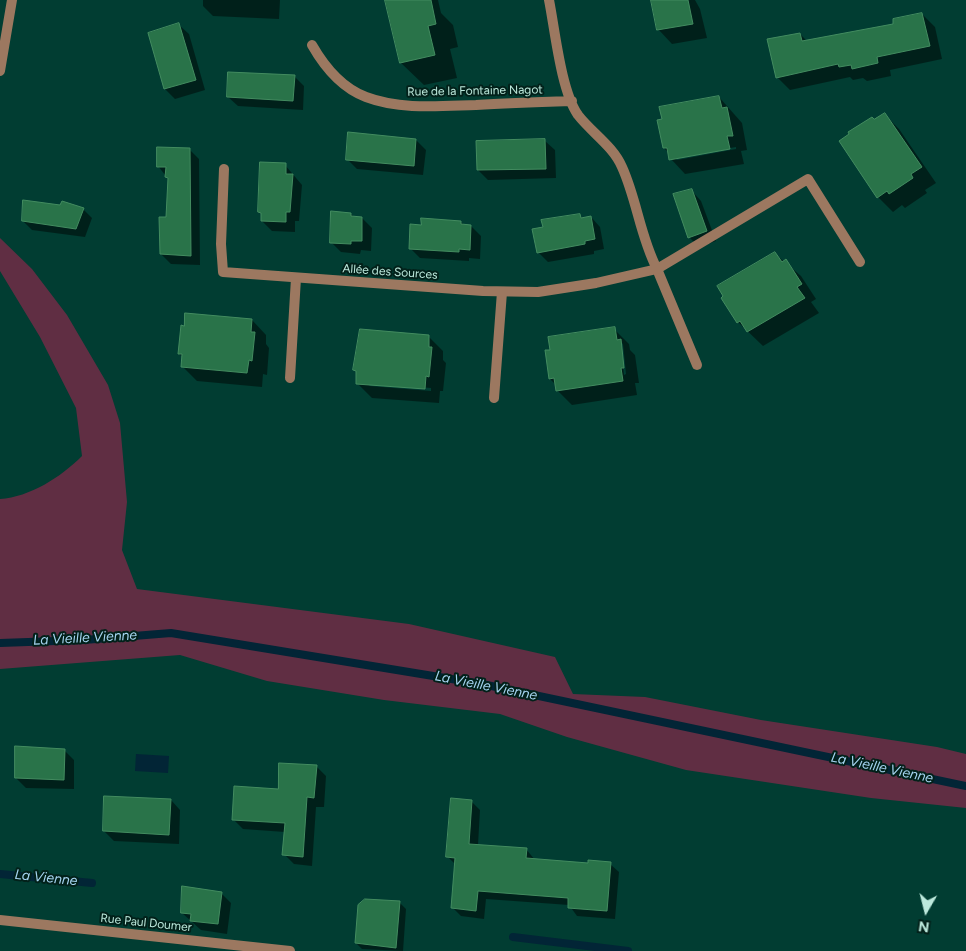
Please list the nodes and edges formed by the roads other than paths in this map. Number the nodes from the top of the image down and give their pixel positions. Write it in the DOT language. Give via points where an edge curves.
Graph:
graph roads {
  1 [pos="12,0"];
  2 [pos="549,0"];
  3 [pos="3,44"];
  4 [pos="312,45"];
  5 [pos="0,71"];
  6 [pos="572,101"];
  7 [pos="224,169"];
  8 [pos="860,262"];
  9 [pos="656,269"];
  10 [pos="296,278"];
  11 [pos="502,292"];
  12 [pos="697,364"];
  13 [pos="290,378"];
  14 [pos="494,398"];
  15 [pos="0,920"];
  16 [pos="290,951"];
  1 -- 3 [label="street"];
  2 -- 6 [label="street" via="567,92"];
  3 -- 5 [label="street"];
  4 -- 6 [label="street, Rue de la Fontaine Nagot" via="323,64 343,84 365,97 397,105"];
  6 -- 9 [label="street" via="577,114 622,167 647,250"];
  7 -- 10 [label="street, Allée des Sources" via="223,272"];
  8 -- 9 [label="street, Allée des Sources" via="808,179"];
  9 -- 11 [label="street, Allée des Sources" via="538,292"];
  9 -- 12 [label="street"];
  10 -- 11 [label="street, Allée des Sources"];
  10 -- 13 [label="street"];
  11 -- 14 [label="street"];
  15 -- 16 [label="street, Rue Paul Doumer"];
}
